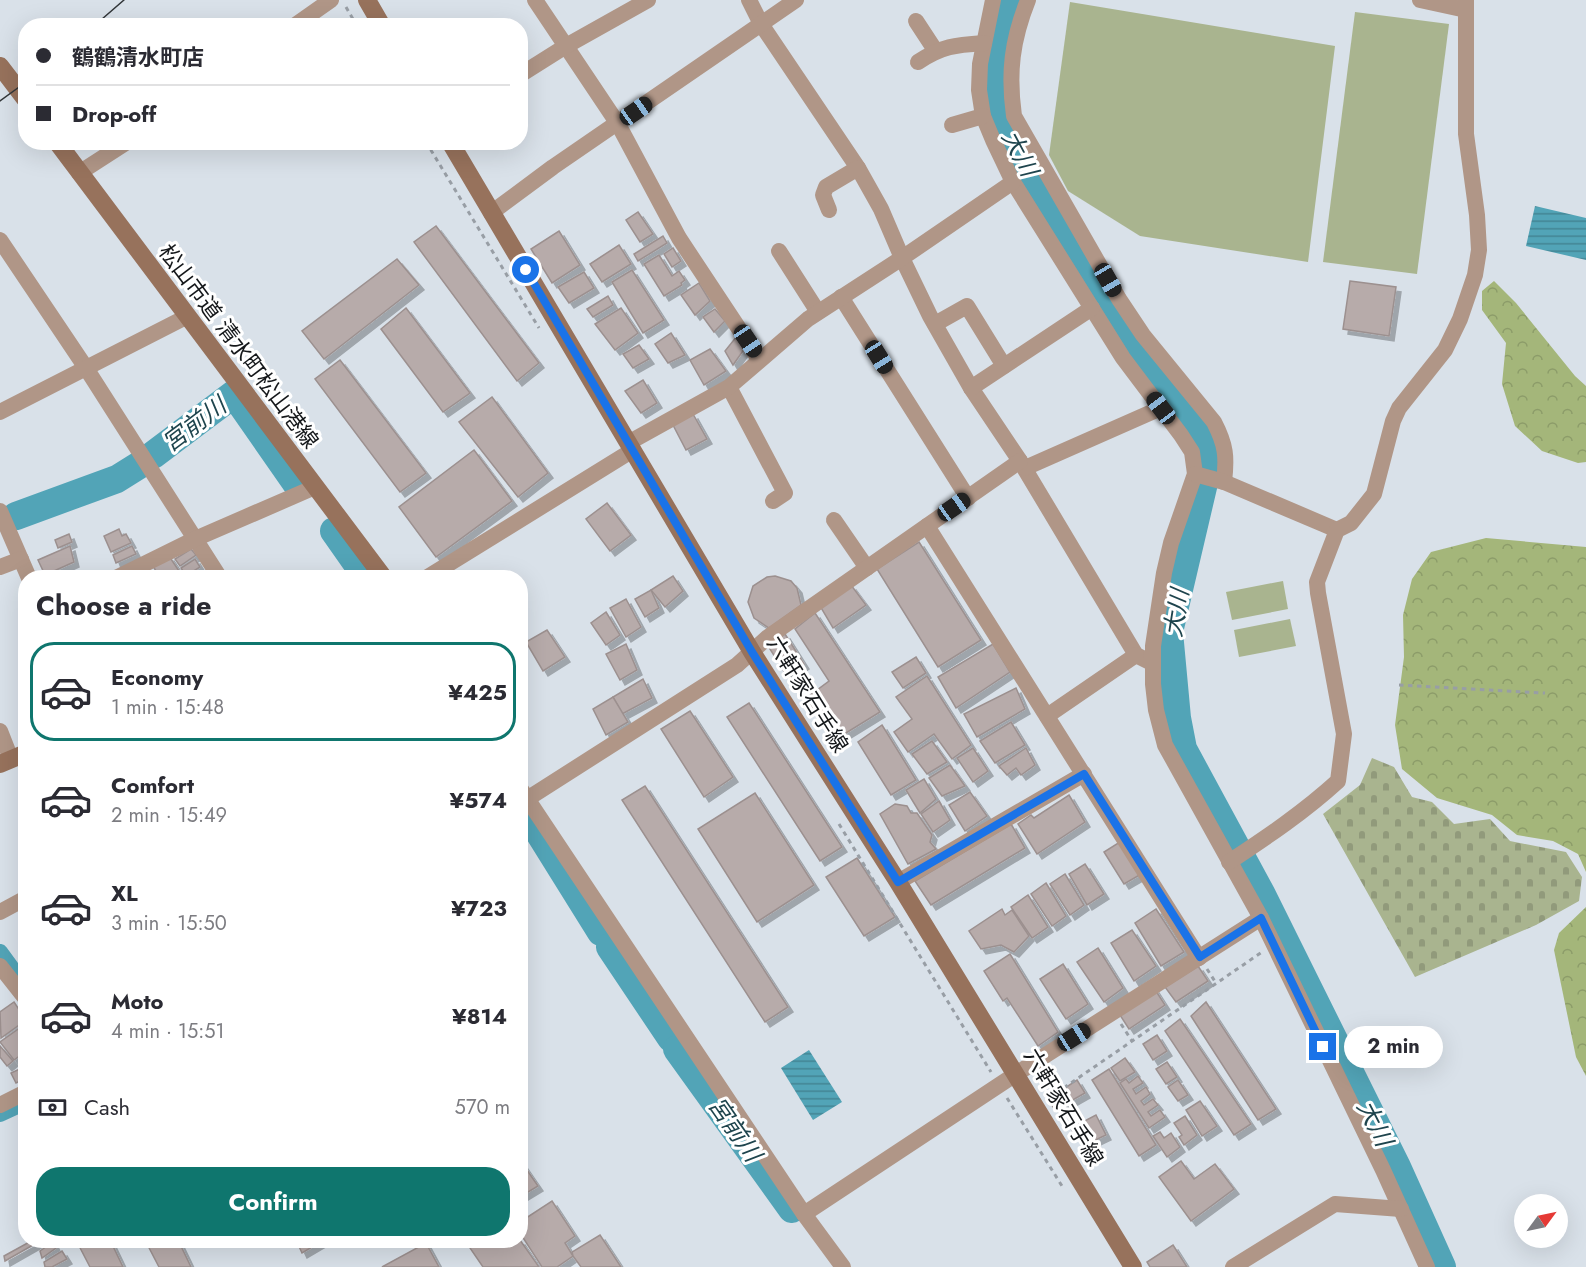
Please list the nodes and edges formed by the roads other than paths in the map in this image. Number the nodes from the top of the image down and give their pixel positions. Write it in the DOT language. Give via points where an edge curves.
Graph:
graph roads {
  1 [pos="331,0"];
  2 [pos="367,0"];
  3 [pos="535,0"];
  4 [pos="648,0"];
  5 [pos="749,0"];
  6 [pos="796,0"];
  7 [pos="993,0"];
  8 [pos="1028,0"];
  9 [pos="1420,0"];
  10 [pos="1466,5"];
  11 [pos="305,18"];
  12 [pos="377,18"];
  13 [pos="916,21"];
  14 [pos="761,24"];
  15 [pos="984,43"];
  16 [pos="566,46"];
  17 [pos="935,50"];
  18 [pos="918,62"];
  19 [pos="0,66"];
  20 [pos="528,70"];
  21 [pos="18,90"];
  22 [pos="983,116"];
  23 [pos="618,124"];
  24 [pos="952,125"];
  25 [pos="63,150"];
  26 [pos="115,150"];
  27 [pos="455,150"];
  28 [pos="858,168"];
  29 [pos="79,173"];
  30 [pos="1013,182"];
  31 [pos="829,210"];
  32 [pos="491,213"];
  33 [pos="0,240"];
  34 [pos="779,251"];
  35 [pos="902,258"];
  36 [pos="841,297"];
  37 [pos="1092,308"];
  38 [pos="818,312"];
  39 [pos="188,316"];
  40 [pos="934,324"];
  41 [pos="759,358"];
  42 [pos="1004,366"];
  43 [pos="86,368"];
  44 [pos="729,387"];
  45 [pos="971,388"];
  46 [pos="1161,408"];
  47 [pos="0,412"];
  48 [pos="630,446"];
  49 [pos="1022,465"];
  50 [pos="1198,474"];
  51 [pos="1222,481"];
  52 [pos="315,487"];
  53 [pos="968,498"];
  54 [pos="772,501"];
  55 [pos="0,511"];
  56 [pos="834,520"];
  57 [pos="927,526"];
  58 [pos="1337,530"];
  59 [pos="195,539"];
  60 [pos="21,559"];
  61 [pos="0,567"];
  62 [pos="867,568"];
  63 [pos="26,570"];
  64 [pos="132,570"];
  65 [pos="215,570"];
  66 [pos="378,570"];
  67 [pos="438,570"];
  68 [pos="752,652"];
  69 [pos="1136,656"];
  70 [pos="1152,663"];
  71 [pos="1047,716"];
  72 [pos="0,731"];
  73 [pos="12,759"];
  74 [pos="1084,774"];
  75 [pos="528,791"];
  76 [pos="528,799"];
  77 [pos="1230,861"];
  78 [pos="898,882"];
  79 [pos="18,902"];
  80 [pos="0,912"];
  81 [pos="1261,918"];
  82 [pos="1200,957"];
  83 [pos="0,966"];
  84 [pos="18,989"];
  85 [pos="1016,1074"];
  86 [pos="18,1096"];
  87 [pos="0,1105"];
  88 [pos="1401,1209"];
  89 [pos="804,1214"];
  90 [pos="843,1267"];
  91 [pos="1133,1267"];
  92 [pos="1233,1267"];
  93 [pos="1427,1267"];
  1 -- 11 [label="street"];
  2 -- 12 [label="main road"];
  3 -- 16 [label="street"];
  4 -- 16 [label="street"];
  5 -- 14 [label="street"];
  6 -- 14 [label="street"];
  7 -- 15 [label="street"];
  8 -- 51 [label="street" via="1012,51 1014,116 1119,299 1143,335 1214,422 1227,458"];
  9 -- 10 [label="street"];
  10 -- 58 [label="street" via="1466,134 1479,250 1475,275 1445,350 1393,421 1374,494 1351,523"];
  13 -- 17 [label="street"];
  14 -- 23 [label="street"];
  14 -- 28 [label="street"];
  15 -- 17 [label="street"];
  15 -- 22 [label="street" via="979,90"];
  16 -- 20 [label="street"];
  16 -- 23 [label="street"];
  17 -- 18 [label="street"];
  19 -- 21 [label="main road"];
  22 -- 24 [label="street"];
  22 -- 30 [label="street"];
  23 -- 32 [label="street"];
  23 -- 41 [label="street" via="679,238"];
  25 -- 29 [label="main road, 松山市道 清水町松山港線"];
  26 -- 29 [label="street"];
  27 -- 32 [label="main road, 六軒家石手線"];
  28 -- 31 [label="street" via="826,187 823,195"];
  28 -- 35 [label="street"];
  29 -- 39 [label="main road, 松山市道 清水町松山港線"];
  30 -- 35 [label="street"];
  30 -- 37 [label="street"];
  32 -- 48 [label="main road, 六軒家石手線"];
  33 -- 43 [label="street"];
  34 -- 38 [label="street"];
  35 -- 36 [label="street"];
  35 -- 40 [label="street"];
  36 -- 38 [label="street"];
  36 -- 53 [label="street"];
  37 -- 42 [label="street"];
  37 -- 46 [label="street"];
  38 -- 41 [label="street"];
  39 -- 43 [label="street"];
  39 -- 52 [label="main road, 松山市道 清水町松山港線"];
  40 -- 42 [label="street" via="967,306"];
  40 -- 45 [label="street"];
  41 -- 44 [label="street"];
  42 -- 45 [label="street"];
  43 -- 47 [label="street"];
  43 -- 59 [label="street"];
  44 -- 48 [label="street"];
  44 -- 54 [label="street" via="785,493"];
  45 -- 49 [label="street"];
  46 -- 49 [label="street"];
  46 -- 50 [label="street" via="1192,452"];
  48 -- 67 [label="street"];
  48 -- 68 [label="main road, 六軒家石手線"];
  49 -- 53 [label="street"];
  49 -- 69 [label="street"];
  50 -- 51 [label="street"];
  50 -- 70 [label="street" via="1171,543"];
  51 -- 58 [label="street"];
  52 -- 59 [label="street"];
  52 -- 66 [label="main road, 松山市道 清水町松山港線"];
  53 -- 57 [label="street"];
  55 -- 60 [label="street"];
  56 -- 62 [label="street"];
  57 -- 62 [label="street"];
  57 -- 71 [label="street"];
  58 -- 77 [label="street" via="1317,582 1344,734 1338,781 1309,807"];
  59 -- 64 [label="street"];
  59 -- 65 [label="street"];
  60 -- 61 [label="street"];
  60 -- 63 [label="street"];
  62 -- 68 [label="street"];
  68 -- 75 [label="street" via="737,665"];
  68 -- 78 [label="main road, 六軒家石手線"];
  69 -- 70 [label="street"];
  69 -- 71 [label="street"];
  70 -- 77 [label="street" via="1156,710 1165,745"];
  71 -- 74 [label="street"];
  72 -- 73 [label="street"];
  74 -- 78 [label="street"];
  74 -- 82 [label="street"];
  76 -- 89 [label="street"];
  77 -- 81 [label="street"];
  78 -- 85 [label="main road, 六軒家石手線"];
  79 -- 80 [label="street"];
  81 -- 82 [label="street"];
  81 -- 88 [label="street"];
  82 -- 85 [label="street"];
  83 -- 84 [label="street"];
  85 -- 89 [label="street"];
  85 -- 91 [label="main road, 六軒家石手線"];
  86 -- 87 [label="street"];
  88 -- 92 [label="street" via="1335,1204"];
  88 -- 93 [label="street"];
  89 -- 90 [label="street"];
}
